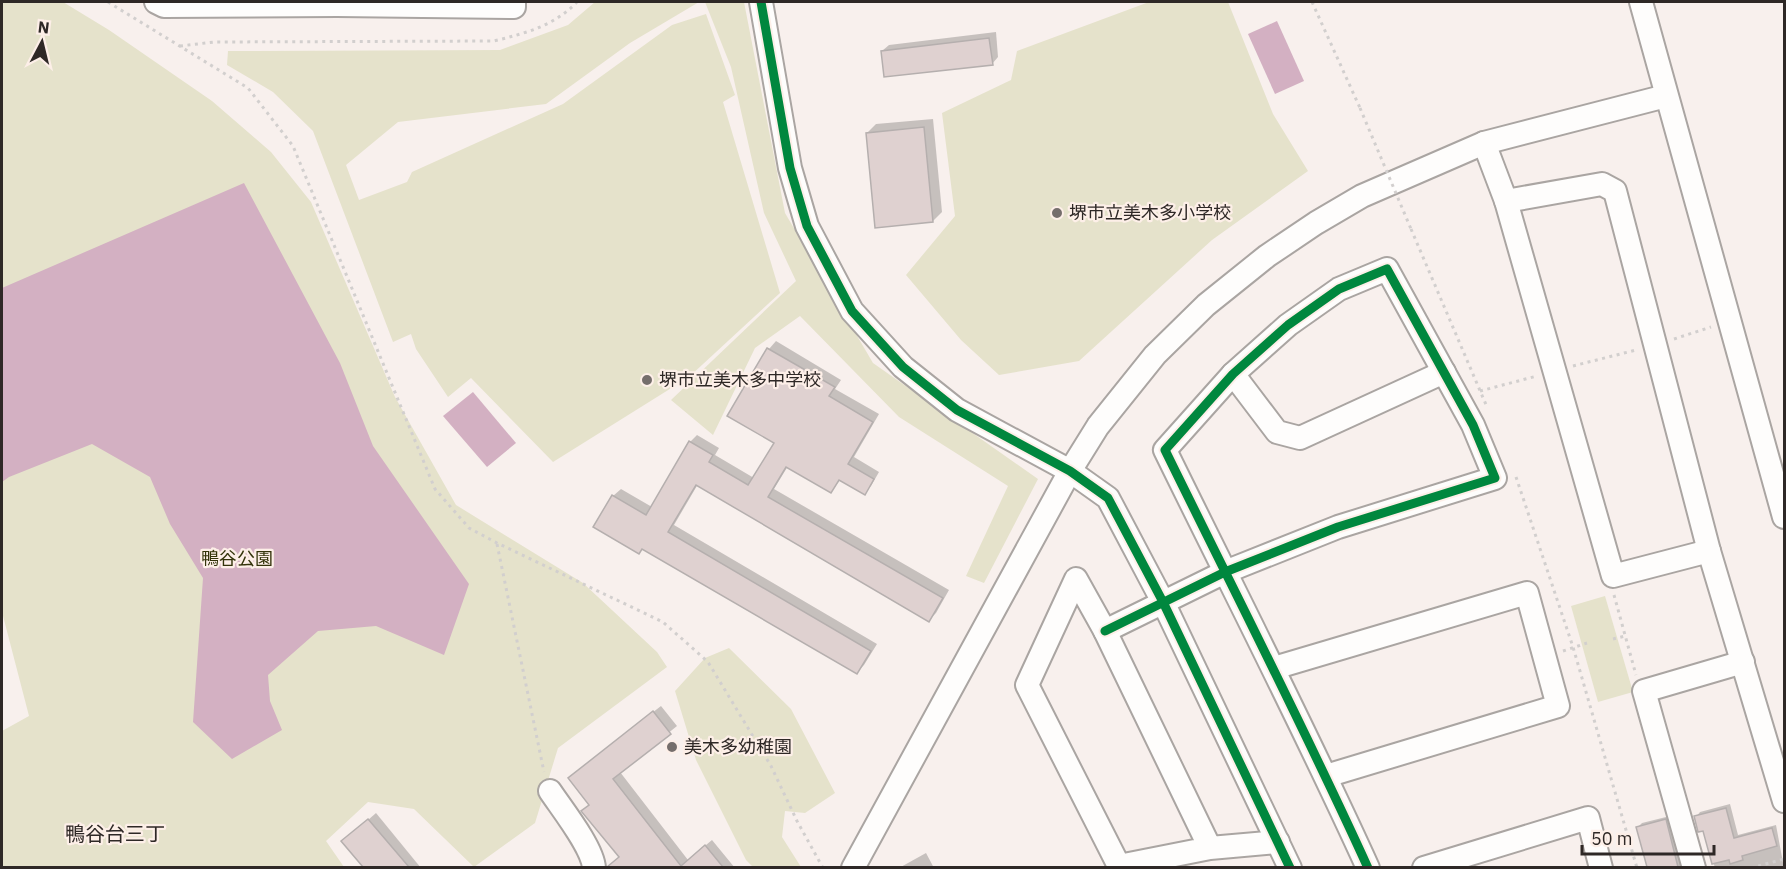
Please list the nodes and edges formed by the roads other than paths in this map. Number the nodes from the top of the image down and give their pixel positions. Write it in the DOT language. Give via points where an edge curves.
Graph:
graph roads {
  1 [pos="156,2"];
  2 [pos="514,2"];
  3 [pos="761,2"];
  4 [pos="1641,2"];
  5 [pos="267,3"];
  6 [pos="337,3"];
  7 [pos="397,3"];
  8 [pos="206,4"];
  9 [pos="455,4"];
  10 [pos="1666,96"];
  11 [pos="1484,143"];
  12 [pos="1506,201"];
  13 [pos="1444,372"];
  14 [pos="1233,374"];
  15 [pos="1070,471"];
  16 [pos="1785,517"];
  17 [pos="1709,551"];
  18 [pos="1225,572"];
  19 [pos="1163,602"];
  20 [pos="1105,631"];
  21 [pos="1743,662"];
  22 [pos="1274,668"];
  23 [pos="1326,776"];
  24 [pos="550,791"];
  25 [pos="1785,801"];
  26 [pos="1278,842"];
  27 [pos="1210,848"];
  28 [pos="594,867"];
  29 [pos="853,867"];
  30 [pos="1290,867"];
  31 [pos="1368,867"];
  32 [pos="1424,867"];
  33 [pos="1601,867"];
  34 [pos="1695,867"];
  1 -- 8 [label="street" via="164,6"];
  2 -- 9 [label="street" via="514,7"];
  3 -- 15 [label="street" via="790,168 807,226 852,311 903,367 957,410"];
  4 -- 10 [label="street"];
  5 -- 6 [label="street"];
  5 -- 8 [label="street"];
  6 -- 7 [label="street"];
  7 -- 9 [label="street"];
  10 -- 11 [label="street"];
  10 -- 16 [label="street"];
  11 -- 12 [label="street"];
  11 -- 15 [label="street" via="1362,196 1316,223 1223,291 1155,355 1098,426"];
  12 -- 17 [label="street" via="1602,184 1615,191"];
  12 -- 17 [label="street" via="1613,576"];
  13 -- 14 [label="street" via="1300,438 1277,432"];
  13 -- 14 [label="street" via="1387,269 1330,295 1288,325"];
  13 -- 18 [label="street" via="1473,425 1495,478 1338,527"];
  14 -- 18 [label="street" via="1165,450"];
  15 -- 19 [label="street" via="1108,498"];
  15 -- 29 [label="street"];
  17 -- 21 [label="street"];
  18 -- 19 [label="street"];
  18 -- 22 [label="street"];
  19 -- 20 [label="street"];
  19 -- 26 [label="street"];
  20 -- 27 [label="street"];
  20 -- 27 [label="street" via="1076,579 1027,685 1119,866"];
  21 -- 25 [label="street"];
  21 -- 34 [label="street" via="1644,691"];
  22 -- 23 [label="street"];
  22 -- 23 [label="street" via="1527,593 1558,706"];
  23 -- 31 [label="street"];
  24 -- 28 [label="street" via="584,843"];
  26 -- 27 [label="street"];
  26 -- 30 [label="street"];
  32 -- 33 [label="street" via="1588,818"];
}
